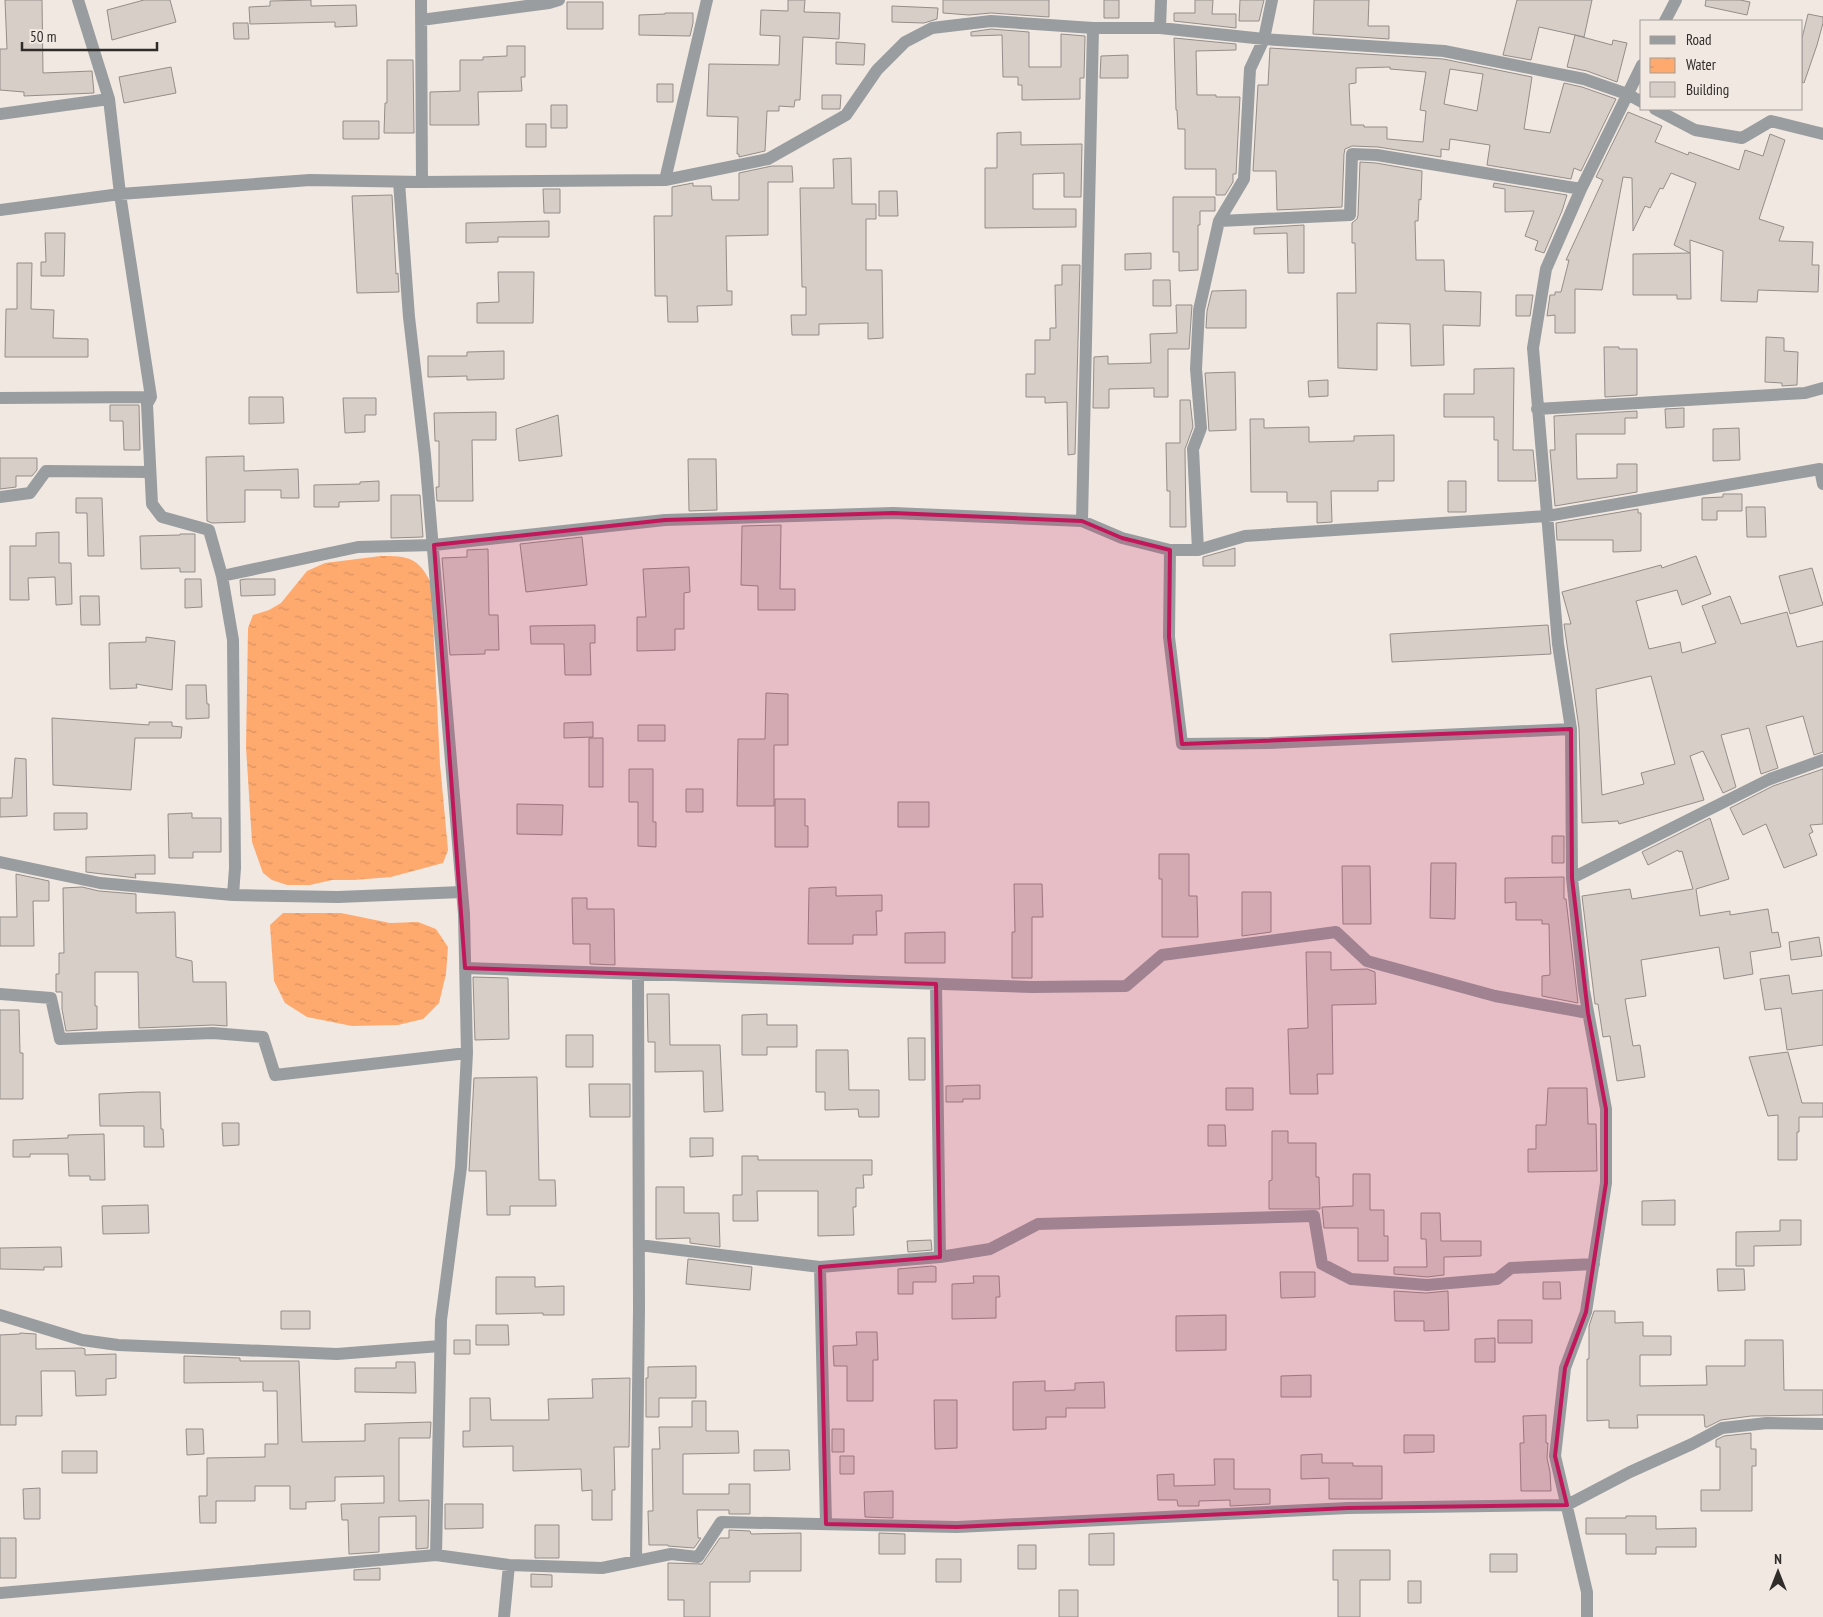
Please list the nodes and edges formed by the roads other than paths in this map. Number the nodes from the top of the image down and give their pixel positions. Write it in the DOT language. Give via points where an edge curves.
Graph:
graph roads {
  1 [pos="78,0"];
  2 [pos="422,0"];
  3 [pos="559,0"];
  4 [pos="707,0"];
  5 [pos="1161,0"];
  6 [pos="1272,0"];
  7 [pos="1676,0"];
  8 [pos="421,20"];
  9 [pos="1666,20"];
  10 [pos="1093,28"];
  11 [pos="1160,28"];
  12 [pos="1264,39"];
  13 [pos="1640,69"];
  14 [pos="1626,94"];
  15 [pos="109,98"];
  16 [pos="1640,101"];
  17 [pos="1657,110"];
  18 [pos="0,114"];
  19 [pos="1823,134"];
  20 [pos="665,180"];
  21 [pos="400,182"];
  22 [pos="422,182"];
  23 [pos="1581,188"];
  24 [pos="120,194"];
  25 [pos="0,210"];
  26 [pos="1219,221"];
  27 [pos="1823,388"];
  28 [pos="0,398"];
  29 [pos="150,398"];
  30 [pos="1538,409"];
  31 [pos="150,472"];
  32 [pos="1823,484"];
  33 [pos="0,497"];
  34 [pos="1547,516"];
  35 [pos="1082,521"];
  36 [pos="434,545"];
  37 [pos="1170,550"];
  38 [pos="1198,550"];
  39 [pos="222,576"];
  40 [pos="1571,729"];
  41 [pos="1823,760"];
  42 [pos="0,862"];
  43 [pos="1572,878"];
  44 [pos="462,892"];
  45 [pos="233,894"];
  46 [pos="465,968"];
  47 [pos="638,974"];
  48 [pos="936,984"];
  49 [pos="0,994"];
  50 [pos="1588,1013"];
  51 [pos="466,1053"];
  52 [pos="639,1245"];
  53 [pos="940,1257"];
  54 [pos="1594,1264"];
  55 [pos="820,1267"];
  56 [pos="0,1315"];
  57 [pos="440,1346"];
  58 [pos="1823,1424"];
  59 [pos="1567,1505"];
  60 [pos="826,1524"];
  61 [pos="436,1555"];
  62 [pos="636,1561"];
  63 [pos="508,1565"];
  64 [pos="0,1593"];
  65 [pos="504,1617"];
  66 [pos="1587,1617"];
  1 -- 15 [label="street"];
  2 -- 8 [label="street"];
  3 -- 8 [label="street"];
  4 -- 20 [label="street"];
  5 -- 11 [label="street"];
  6 -- 12 [label="street"];
  7 -- 9 [label="street"];
  8 -- 22 [label="street"];
  10 -- 11 [label="street"];
  10 -- 20 [label="street" via="991,21 932,28 905,42 877,70 846,115 768,159"];
  10 -- 35 [label="street"];
  11 -- 12 [label="street"];
  12 -- 14 [label="street" via="1444,51 1584,78"];
  12 -- 26 [label="street" via="1250,69 1244,179"];
  13 -- 14 [label="street"];
  14 -- 16 [label="street"];
  14 -- 23 [label="street"];
  15 -- 18 [label="street"];
  15 -- 24 [label="street"];
  17 -- 19 [label="street" via="1695,130 1742,138 1771,121"];
  20 -- 22 [label="street"];
  21 -- 22 [label="street"];
  21 -- 24 [label="street" via="310,180"];
  21 -- 36 [label="street" via="408,317"];
  23 -- 26 [label="street" via="1377,155 1352,154 1350,214"];
  23 -- 30 [label="street" via="1546,269 1533,348"];
  24 -- 25 [label="street"];
  24 -- 29 [label="street"];
  26 -- 38 [label="street" via="1199,310 1196,369 1201,428 1193,449"];
  27 -- 30 [label="street" via="1805,393"];
  28 -- 29 [label="street"];
  29 -- 31 [label="street" via="147,404"];
  30 -- 34 [label="street"];
  31 -- 33 [label="street" via="46,471 30,493"];
  31 -- 39 [label="street" via="152,504 162,517 209,530"];
  32 -- 34 [label="street" via="1820,469"];
  34 -- 38 [label="street" via="1245,536"];
  34 -- 40 [label="street" via="1558,644"];
  35 -- 36 [label="street" via="893,512 665,520"];
  35 -- 37 [label="street" via="1122,538"];
  36 -- 39 [label="street" via="358,548"];
  36 -- 44 [label="street"];
  37 -- 38 [label="street"];
  37 -- 40 [label="street" via="1169,637 1182,744"];
  39 -- 45 [label="street" via="233,640 236,868"];
  40 -- 43 [label="street"];
  41 -- 43 [label="street" via="1770,778"];
  42 -- 45 [label="street" via="100,882"];
  43 -- 50 [label="street"];
  44 -- 45 [label="street" via="338,897"];
  44 -- 46 [label="street"];
  46 -- 47 [label="street"];
  46 -- 51 [label="street"];
  47 -- 48 [label="street"];
  47 -- 52 [label="street"];
  48 -- 50 [label="street" via="1126,986 1162,955 1336,932 1367,961 1495,996"];
  48 -- 53 [label="street"];
  49 -- 51 [label="street" via="51,998 60,1040 213,1034 263,1037 275,1075"];
  50 -- 54 [label="street" via="1606,1109 1606,1183"];
  51 -- 57 [label="street" via="461,1167"];
  52 -- 55 [label="street"];
  52 -- 62 [label="street"];
  53 -- 54 [label="street" via="990,1249 1038,1224 1314,1216 1322,1264 1351,1279 1427,1285 1497,1279 1511,1268"];
  53 -- 55 [label="street"];
  54 -- 59 [label="street" via="1586,1312 1565,1368 1555,1456"];
  55 -- 60 [label="street"];
  56 -- 57 [label="street" via="82,1340 118,1345 337,1354"];
  57 -- 61 [label="street"];
  58 -- 59 [label="street" via="1767,1423 1722,1428"];
  59 -- 60 [label="street" via="1348,1508 958,1527"];
  59 -- 66 [label="street" via="1587,1592"];
  60 -- 62 [label="street" via="721,1522 698,1557 672,1554"];
  61 -- 63 [label="street"];
  61 -- 64 [label="street"];
  62 -- 63 [label="street" via="602,1568"];
  63 -- 65 [label="street"];
}
